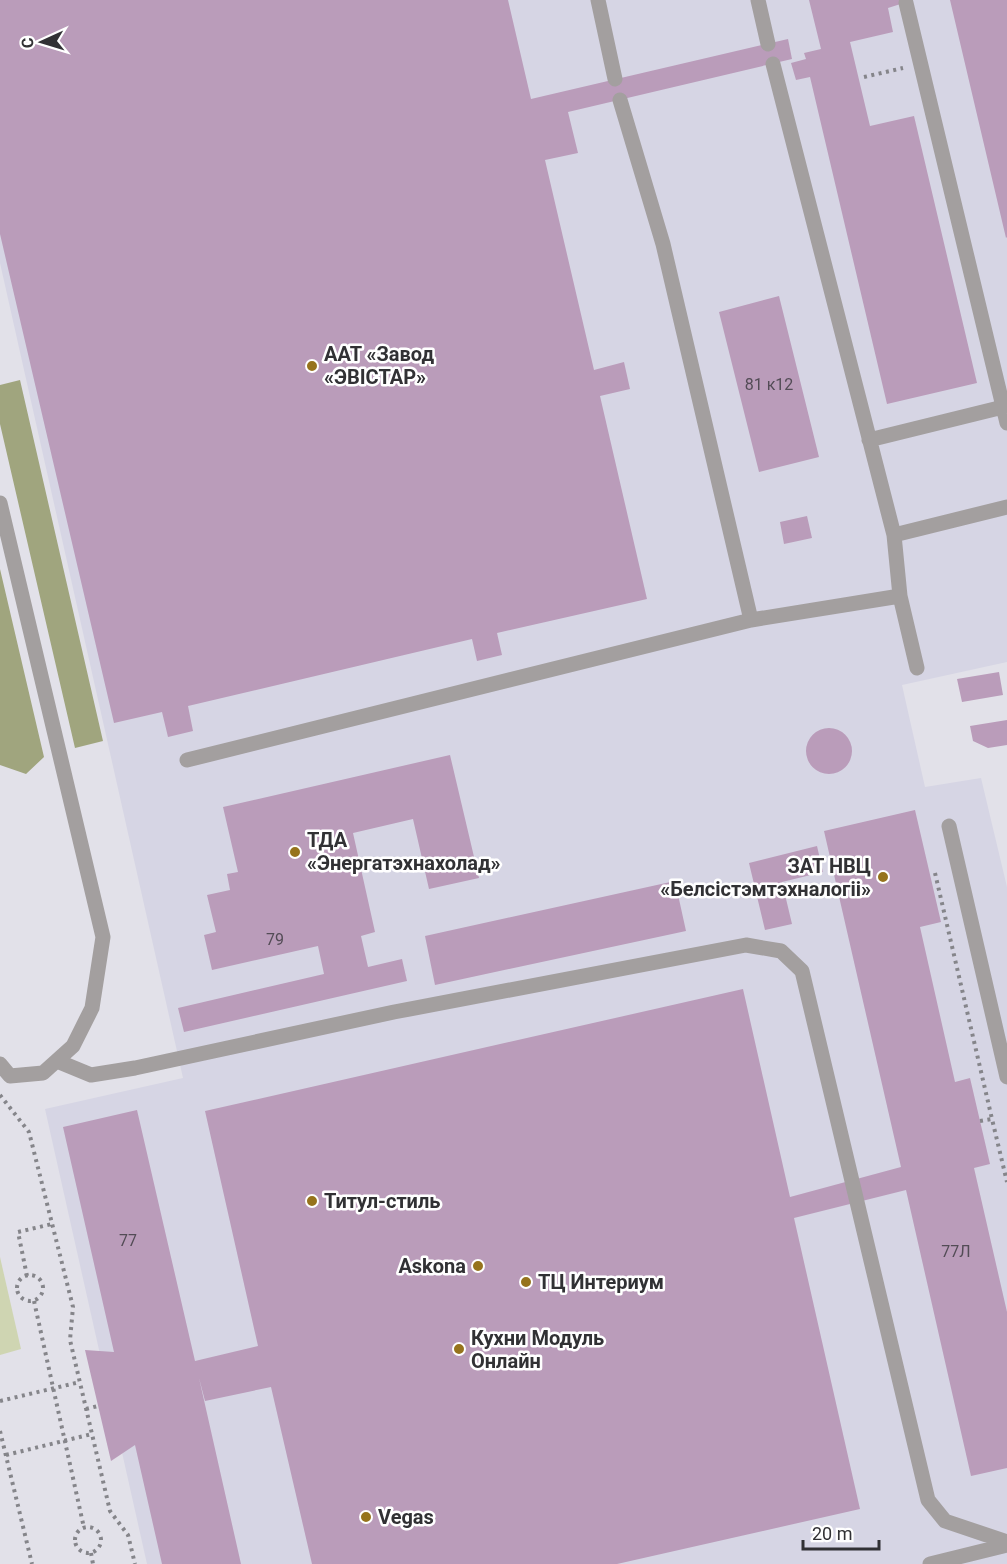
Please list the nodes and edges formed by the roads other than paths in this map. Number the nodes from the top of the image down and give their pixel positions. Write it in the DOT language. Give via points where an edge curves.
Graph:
graph roads {
  1 [pos="598,0"];
  2 [pos="758,0"];
  3 [pos="906,3"];
  4 [pos="768,44"];
  5 [pos="773,64"];
  6 [pos="615,80"];
  7 [pos="620,100"];
  8 [pos="1003,407"];
  9 [pos="1007,423"];
  10 [pos="870,440"];
  11 [pos="0,503"];
  12 [pos="1007,507"];
  13 [pos="894,536"];
  14 [pos="900,596"];
  15 [pos="751,620"];
  16 [pos="917,668"];
  17 [pos="186,760"];
  18 [pos="949,826"];
  19 [pos="57,1060"];
  20 [pos="0,1064"];
  21 [pos="1007,1077"];
  22 [pos="1007,1544"];
  23 [pos="930,1564"];
  1 -- 6 [label="lane"];
  2 -- 4 [label="lane"];
  3 -- 8 [label="lane"];
  5 -- 10 [label="lane"];
  7 -- 15 [label="lane" via="663,244"];
  8 -- 9 [label="lane"];
  8 -- 10 [label="lane"];
  10 -- 13 [label="lane"];
  11 -- 19 [label="lane" via="103,937 92,1008 73,1046"];
  12 -- 13 [label="lane"];
  13 -- 14 [label="lane"];
  14 -- 15 [label="lane"];
  14 -- 16 [label="lane"];
  15 -- 17 [label="lane"];
  18 -- 21 [label="lane"];
  19 -- 20 [label="lane" via="43,1073 10,1076"];
  19 -- 22 [label="lane" via="91,1075 746,945 781,951 802,971 928,1500 945,1521"];
  22 -- 23 [label="lane"];
}
